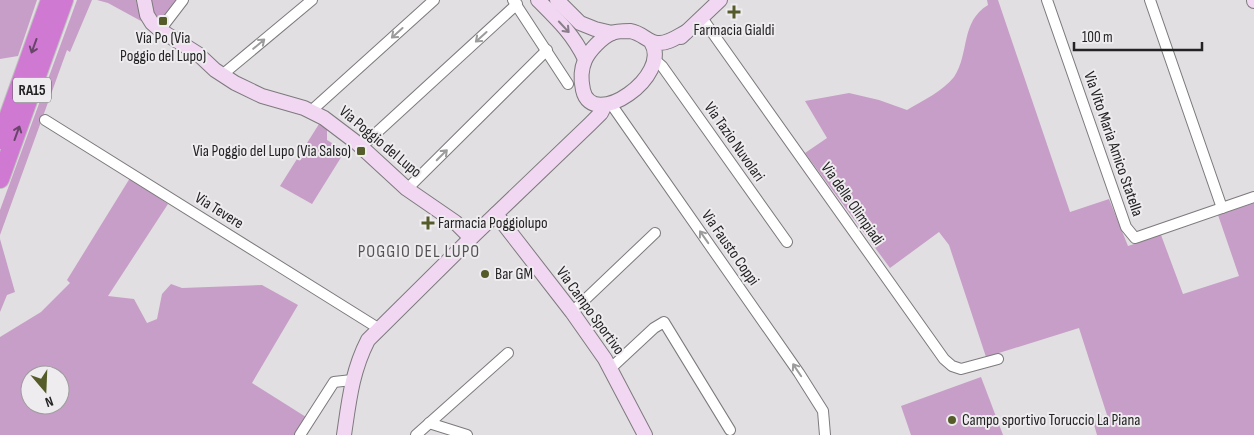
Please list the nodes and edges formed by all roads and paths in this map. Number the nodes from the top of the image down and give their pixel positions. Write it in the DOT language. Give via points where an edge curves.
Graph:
graph roads {
  1 [pos="50,0"];
  2 [pos="64,0"];
  3 [pos="144,0"];
  4 [pos="183,0"];
  5 [pos="312,0"];
  6 [pos="434,0"];
  7 [pos="538,0"];
  8 [pos="557,0"];
  9 [pos="720,0"];
  10 [pos="1047,0"];
  11 [pos="1150,0"];
  12 [pos="515,2"];
  13 [pos="702,18"];
  14 [pos="160,30"];
  15 [pos="612,33"];
  16 [pos="547,50"];
  17 [pos="654,51"];
  18 [pos="585,59"];
  19 [pos="222,75"];
  20 [pos="568,84"];
  21 [pos="589,101"];
  22 [pos="608,105"];
  23 [pos="311,111"];
  24 [pos="45,120"];
  25 [pos="590,124"];
  26 [pos="0,140"];
  27 [pos="360,147"];
  28 [pos="0,179"];
  29 [pos="408,189"];
  30 [pos="1254,197"];
  31 [pos="1222,208"];
  32 [pos="496,214"];
  33 [pos="655,233"];
  34 [pos="471,238"];
  35 [pos="787,242"];
  36 [pos="572,312"];
  37 [pos="378,328"];
  38 [pos="508,353"];
  39 [pos="998,359"];
  40 [pos="611,368"];
  41 [pos="352,380"];
  42 [pos="429,423"];
  43 [pos="730,430"];
  44 [pos="300,435"];
  45 [pos="344,435"];
  46 [pos="416,435"];
  47 [pos="467,435"];
  48 [pos="645,435"];
  49 [pos="825,435"];
  1 -- 26 [label="highway, RA15, one-way"];
  28 -- 2 [label="highway, RA15, one-way"];
  3 -- 14 [label="main road, Via Poggio del Lupo" via="147,15"];
  4 -- 14 [label="street"];
  19 -- 5 [label="street, one-way"];
  6 -- 23 [label="street, one-way"];
  7 -- 18 [label="main road, one-way" via="567,29"];
  8 -- 15 [label="main road" via="580,23"];
  9 -- 13 [label="main road"];
  10 -- 31 [label="street, Via Vito Maria Amico Statella" via="1126,227 1134,238"];
  11 -- 31 [label="street"];
  12 -- 16 [label="street"];
  12 -- 27 [label="street, one-way"];
  13 -- 17 [label="main road" via="686,32 659,43"];
  13 -- 39 [label="street, Via delle Olimpiadi" via="944,358 961,369"];
  14 -- 19 [label="main road, Via Poggio del Lupo" via="198,54"];
  15 -- 17 [label="main road" via="640,33"];
  15 -- 18 [label="main road"];
  16 -- 20 [label="street"];
  29 -- 16 [label="street, one-way"];
  17 -- 22 [label="main road" via="642,82 620,100"];
  17 -- 35 [label="street, Via Tazio Nuvolari"];
  18 -- 21 [label="main road" via="582,84"];
  19 -- 23 [label="main road, Via Poggio del Lupo" via="262,96"];
  21 -- 22 [label="main road"];
  21 -- 25 [label="main road" via="592,111"];
  22 -- 25 [label="main road"];
  49 -- 22 [label="street, Via Fausto Coppi, one-way" via="823,411 799,373"];
  23 -- 27 [label="main road, Via Poggio del Lupo"];
  24 -- 37 [label="street, Via Tevere"];
  25 -- 32 [label="main road"];
  27 -- 29 [label="main road, Via Poggio del Lupo"];
  29 -- 34 [label="main road, Via Poggio del Lupo" via="455,222"];
  30 -- 31 [label="street"];
  32 -- 34 [label="main road"];
  32 -- 36 [label="main road, Via Campo Sportivo"];
  33 -- 36 [label="street"];
  34 -- 37 [label="main road"];
  36 -- 40 [label="main road, Via Campo Sportivo"];
  37 -- 41 [label="main road" via="358,358"];
  38 -- 42 [label="street"];
  40 -- 43 [label="street" via="664,322"];
  40 -- 48 [label="main road, Via Campo Sportivo"];
  41 -- 44 [label="street" via="334,382"];
  41 -- 45 [label="main road"];
  42 -- 46 [label="street"];
  42 -- 47 [label="street"];
}
